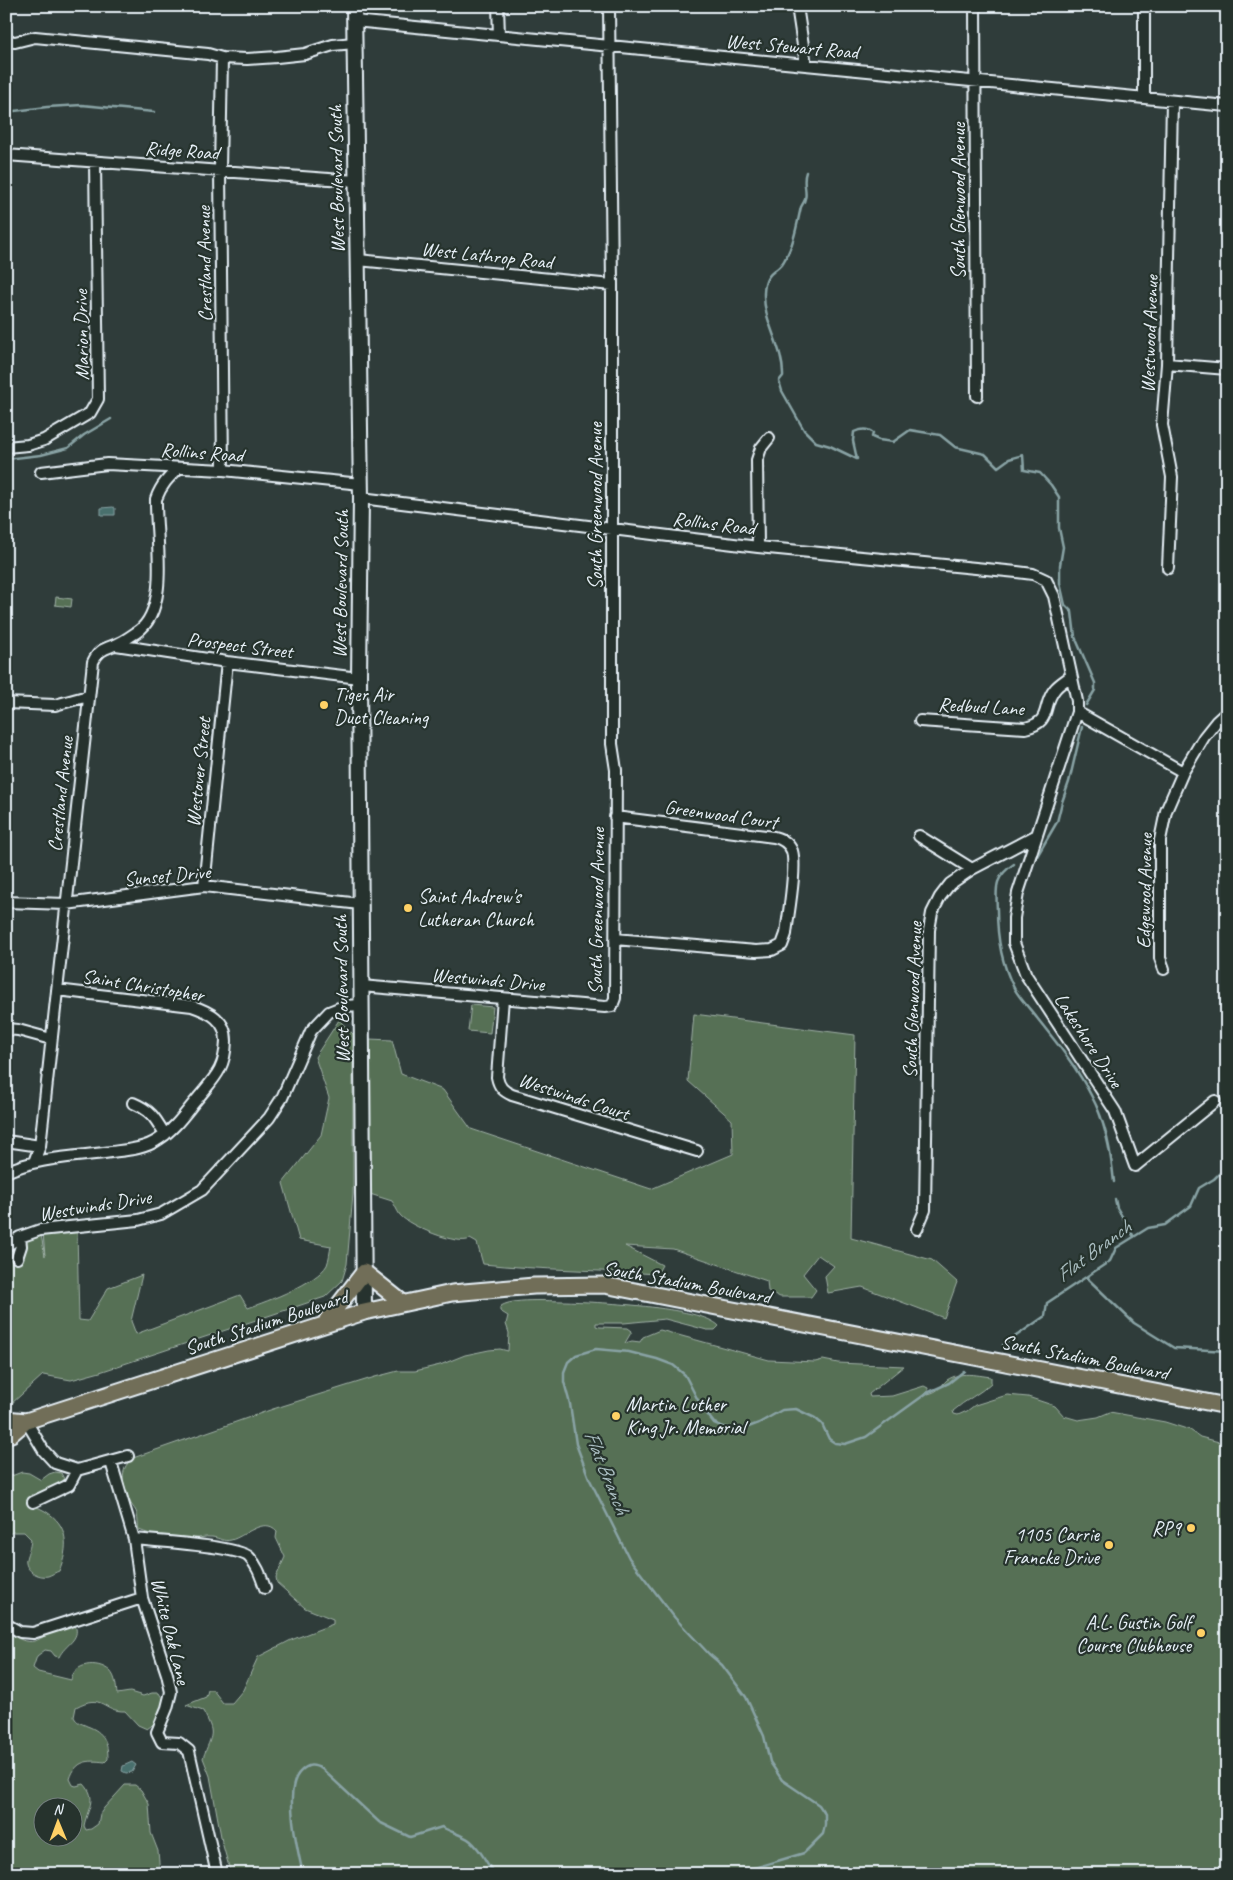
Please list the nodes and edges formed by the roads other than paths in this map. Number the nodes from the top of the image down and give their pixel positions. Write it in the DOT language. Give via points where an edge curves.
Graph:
graph roads {
  1 [pos="354,6"];
  2 [pos="498,6"];
  3 [pos="610,6"];
  4 [pos="797,6"];
  5 [pos="975,6"];
  6 [pos="1144,6"];
  7 [pos="354,21"];
  8 [pos="499,35"];
  9 [pos="6,41"];
  10 [pos="354,44"];
  11 [pos="610,46"];
  12 [pos="222,58"];
  13 [pos="806,64"];
  14 [pos="975,81"];
  15 [pos="1144,98"];
  16 [pos="1172,100"];
  17 [pos="1227,106"];
  18 [pos="6,155"];
  19 [pos="95,162"];
  20 [pos="220,170"];
  21 [pos="356,181"];
  22 [pos="358,260"];
  23 [pos="612,285"];
  24 [pos="1167,364"];
  25 [pos="1227,369"];
  26 [pos="977,396"];
  27 [pos="769,438"];
  28 [pos="6,447"];
  29 [pos="179,468"];
  30 [pos="223,470"];
  31 [pos="41,472"];
  32 [pos="361,484"];
  33 [pos="361,498"];
  34 [pos="613,528"];
  35 [pos="758,547"];
  36 [pos="1168,568"];
  37 [pos="116,645"];
  38 [pos="226,662"];
  39 [pos="1071,676"];
  40 [pos="359,678"];
  41 [pos="88,696"];
  42 [pos="6,703"];
  43 [pos="1077,712"];
  44 [pos="1227,712"];
  45 [pos="920,721"];
  46 [pos="1184,772"];
  47 [pos="616,816"];
  48 [pos="1037,835"];
  49 [pos="919,836"];
  50 [pos="972,869"];
  51 [pos="204,886"];
  52 [pos="6,902"];
  53 [pos="66,904"];
  54 [pos="360,904"];
  55 [pos="615,939"];
  56 [pos="1164,969"];
  57 [pos="361,986"];
  58 [pos="57,990"];
  59 [pos="503,998"];
  60 [pos="361,1005"];
  61 [pos="612,1006"];
  62 [pos="6,1029"];
  63 [pos="51,1039"];
  64 [pos="1215,1101"];
  65 [pos="133,1104"];
  66 [pos="165,1135"];
  67 [pos="6,1141"];
  68 [pos="40,1146"];
  69 [pos="698,1151"];
  70 [pos="34,1162"];
  71 [pos="6,1172"];
  72 [pos="917,1229"];
  73 [pos="20,1237"];
  74 [pos="6,1246"];
  75 [pos="17,1258"];
  76 [pos="364,1272"];
  77 [pos="403,1303"];
  78 [pos="364,1312"];
  79 [pos="326,1324"];
  80 [pos="1227,1406"];
  81 [pos="6,1419"];
  82 [pos="26,1421"];
  83 [pos="6,1436"];
  84 [pos="128,1456"];
  85 [pos="111,1462"];
  86 [pos="77,1470"];
  87 [pos="33,1502"];
  88 [pos="134,1539"];
  89 [pos="265,1588"];
  90 [pos="142,1598"];
  91 [pos="6,1624"];
  92 [pos="217,1874"];
  1 -- 7 [label="main road, West Boulevard South"];
  2 -- 8 [label="street"];
  3 -- 11 [label="street, South Greenwood Avenue"];
  4 -- 13 [label="street"];
  5 -- 14 [label="street, South Glenwood Avenue"];
  6 -- 15 [label="street"];
  7 -- 8 [label="street, West Stewart Road"];
  7 -- 10 [label="main road, West Boulevard South"];
  8 -- 11 [label="street, West Stewart Road"];
  9 -- 12 [label="street" via="35,37"];
  10 -- 12 [label="street" via="333,45 306,54"];
  10 -- 21 [label="main road, West Boulevard South"];
  11 -- 13 [label="street, West Stewart Road"];
  11 -- 23 [label="street, South Greenwood Avenue"];
  12 -- 20 [label="street, Crestland Avenue"];
  13 -- 14 [label="street, West Stewart Road"];
  14 -- 15 [label="street, West Stewart Road"];
  14 -- 26 [label="street, South Glenwood Avenue"];
  15 -- 16 [label="street, West Stewart Road"];
  16 -- 17 [label="street, West Stewart Road"];
  16 -- 24 [label="street, Westwood Avenue"];
  18 -- 19 [label="street, Ridge Road"];
  19 -- 20 [label="street, Ridge Road"];
  19 -- 28 [label="street, Marion Drive" via="98,399 90,413 44,440"];
  20 -- 21 [label="street, Ridge Road"];
  20 -- 30 [label="street, Crestland Avenue"];
  21 -- 22 [label="main road, West Boulevard South"];
  22 -- 23 [label="street, West Lathrop Road"];
  22 -- 32 [label="main road, West Boulevard South"];
  23 -- 34 [label="street, South Greenwood Avenue"];
  24 -- 25 [label="street"];
  24 -- 36 [label="street, Westwood Avenue" via="1162,425 1172,476"];
  27 -- 35 [label="street" via="757,460"];
  29 -- 30 [label="street, Rollins Road"];
  29 -- 31 [label="street, Rollins Road" via="107,464"];
  29 -- 37 [label="street, Crestland Avenue" via="159,490 156,499 158,590 154,610 141,629"];
  30 -- 32 [label="street, Rollins Road"];
  32 -- 33 [label="main road, West Boulevard South"];
  33 -- 34 [label="street, Rollins Road"];
  33 -- 40 [label="main road, West Boulevard South"];
  34 -- 35 [label="street, Rollins Road"];
  34 -- 47 [label="street, South Greenwood Avenue" via="612,744 616,770"];
  35 -- 39 [label="street, Rollins Road" via="1033,574 1046,580 1054,596"];
  37 -- 38 [label="street, Prospect Street"];
  37 -- 41 [label="street, Crestland Avenue" via="97,653"];
  38 -- 40 [label="street, Prospect Street"];
  38 -- 51 [label="street, Westover Street"];
  39 -- 43 [label="street"];
  39 -- 45 [label="street, Redbud Lane" via="1055,688 1045,718 1036,726"];
  40 -- 54 [label="main road, West Boulevard South"];
  41 -- 42 [label="street" via="55,705"];
  41 -- 53 [label="street, Crestland Avenue"];
  43 -- 46 [label="street"];
  43 -- 48 [label="street"];
  44 -- 46 [label="street, Edgewood Avenue" via="1204,737"];
  46 -- 56 [label="street, Edgewood Avenue" via="1166,811 1160,840 1160,958"];
  47 -- 55 [label="street, South Greenwood Avenue"];
  47 -- 55 [label="street, Greenwood Court" via="774,836 784,840 792,849 794,864 786,934 782,945 772,950"];
  48 -- 50 [label="street, South Glenwood Avenue"];
  48 -- 64 [label="street, Lakeshore Drive" via="1018,893 1014,943 1026,975 1115,1111 1135,1166"];
  49 -- 50 [label="street"];
  50 -- 72 [label="street, South Glenwood Avenue" via="950,884 940,897 932,912 929,930 925,1210"];
  51 -- 53 [label="street, Sunset Drive"];
  51 -- 54 [label="street, Sunset Drive"];
  52 -- 53 [label="street, Sunset Drive"];
  53 -- 58 [label="street, Crestland Avenue"];
  54 -- 57 [label="main road, West Boulevard South"];
  55 -- 61 [label="street, South Greenwood Avenue" via="615,998"];
  57 -- 59 [label="street, Westwinds Drive"];
  57 -- 60 [label="main road, West Boulevard South"];
  58 -- 63 [label="street, Crestland Avenue"];
  58 -- 66 [label="street, Saint Christopher" via="192,1006 220,1021 226,1038 220,1070"];
  59 -- 61 [label="street, Westwinds Drive"];
  59 -- 69 [label="street, Westwinds Court" via="497,1077 503,1091"];
  60 -- 73 [label="street, Westwinds Drive" via="344,1006 329,1012 311,1031 282,1098 269,1118 202,1190 161,1214 138,1220 40,1230"];
  60 -- 76 [label="main road, West Boulevard South"];
  62 -- 63 [label="street"];
  63 -- 68 [label="street, Crestland Avenue"];
  65 -- 66 [label="street" via="146,1108"];
  66 -- 70 [label="street, Saint Christopher" via="138,1148"];
  67 -- 68 [label="street"];
  68 -- 70 [label="street, Crestland Avenue"];
  70 -- 71 [label="street, Saint Christopher"];
  73 -- 74 [label="street, Westwinds Drive"];
  73 -- 75 [label="street"];
  76 -- 77 [label="main road"];
  76 -- 78 [label="main road, West Boulevard South"];
  76 -- 79 [label="main road"];
  77 -- 78 [label="main road, South Stadium Boulevard"];
  77 -- 80 [label="main road, South Stadium Boulevard" via="452,1293 534,1286 604,1285"];
  78 -- 79 [label="main road, South Stadium Boulevard"];
  79 -- 82 [label="main road, South Stadium Boulevard"];
  81 -- 82 [label="main road"];
  82 -- 83 [label="main road, South Stadium Boulevard"];
  82 -- 86 [label="street" via="55,1464"];
  84 -- 85 [label="street"];
  85 -- 86 [label="street"];
  85 -- 88 [label="street, White Oak Lane"];
  86 -- 87 [label="street" via="70,1485"];
  88 -- 89 [label="street" via="230,1550 248,1556 258,1568"];
  88 -- 90 [label="street, White Oak Lane"];
  90 -- 91 [label="street" via="33,1633 20,1632"];
  90 -- 92 [label="street, White Oak Lane" via="171,1692 157,1732 162,1742 179,1743 190,1751"];
}
